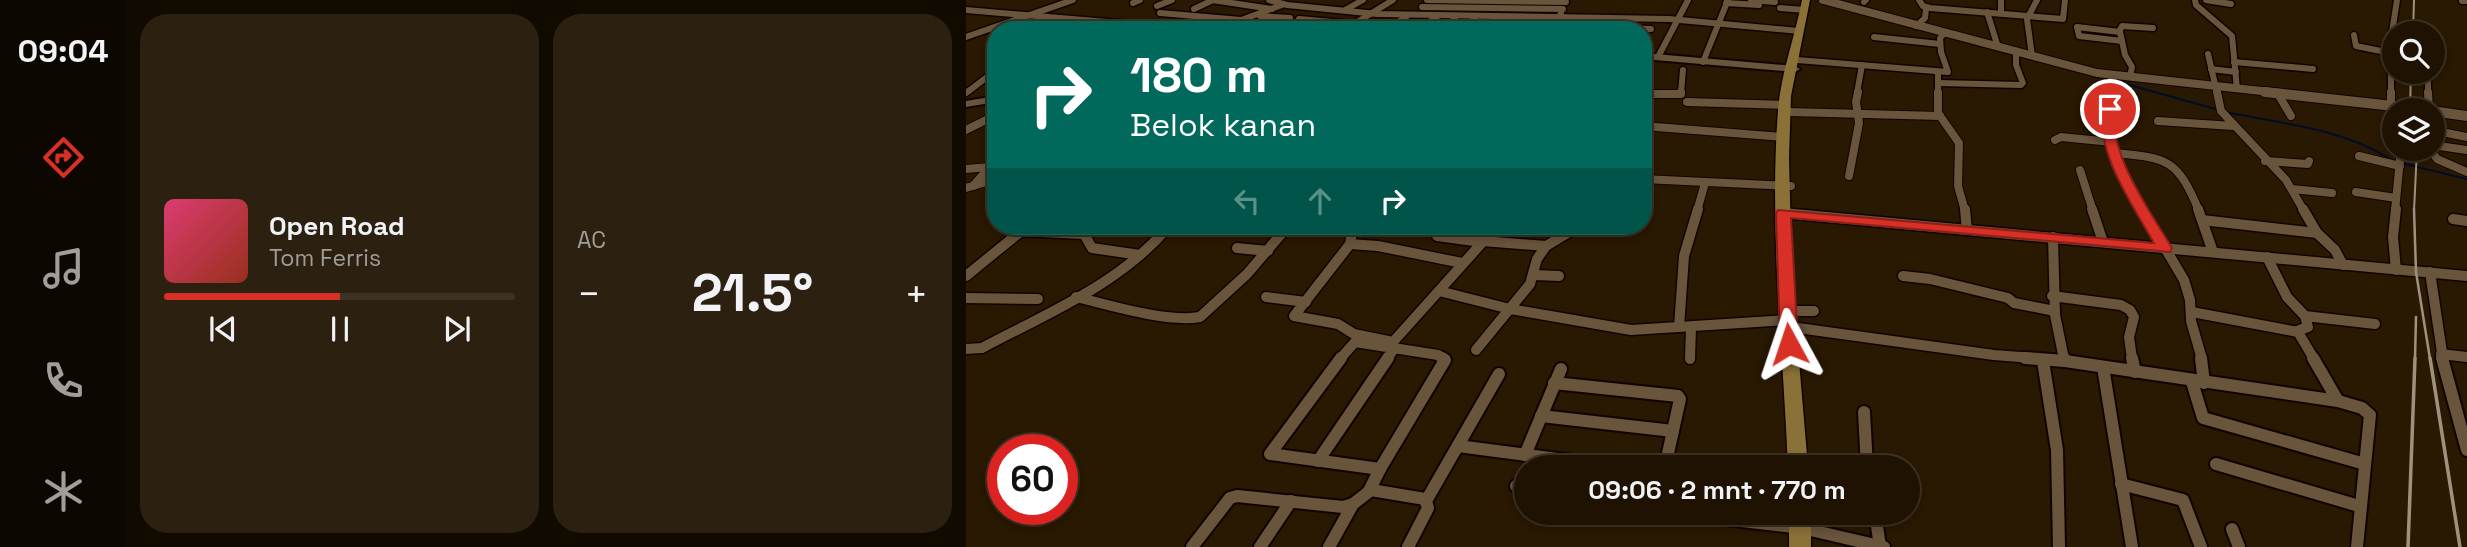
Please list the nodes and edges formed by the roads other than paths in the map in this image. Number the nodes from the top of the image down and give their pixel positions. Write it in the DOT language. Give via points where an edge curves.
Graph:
graph roads {
  1 [pos="1073,0"];
  2 [pos="1140,0"];
  3 [pos="1172,0"];
  4 [pos="1212,0"];
  5 [pos="1269,0"];
  6 [pos="1302,0"];
  7 [pos="1363,0"];
  8 [pos="1393,0"];
  9 [pos="1427,0"];
  10 [pos="1471,0"];
  11 [pos="1688,0"];
  12 [pos="1748,0"];
  13 [pos="2001,0"];
  14 [pos="2037,0"];
  15 [pos="2065,0"];
  16 [pos="2194,0"];
  17 [pos="2206,0"];
  18 [pos="2397,0"];
  19 [pos="1491,1"];
  20 [pos="1510,1"];
  21 [pos="1529,1"];
  22 [pos="1548,1"];
  23 [pos="1567,1"];
  24 [pos="1727,1"];
  25 [pos="1775,2"];
  26 [pos="1811,2"];
  27 [pos="1133,3"];
  28 [pos="2231,4"];
  29 [pos="1282,5"];
  30 [pos="1759,5"];
  31 [pos="1923,5"];
  32 [pos="1947,5"];
  33 [pos="1291,6"];
  34 [pos="1422,7"];
  35 [pos="1465,8"];
  36 [pos="1504,8"];
  37 [pos="1194,9"];
  38 [pos="1272,9"];
  39 [pos="1563,9"];
  40 [pos="1780,9"];
  41 [pos="966,10"];
  42 [pos="1344,10"];
  43 [pos="1987,12"];
  44 [pos="1372,13"];
  45 [pos="2001,13"];
  46 [pos="1026,14"];
  47 [pos="1410,15"];
  48 [pos="1438,15"];
  49 [pos="1256,16"];
  50 [pos="1458,16"];
  51 [pos="1476,16"];
  52 [pos="1498,16"];
  53 [pos="2031,16"];
  54 [pos="1055,17"];
  55 [pos="1267,17"];
  56 [pos="1518,17"];
  57 [pos="1539,17"];
  58 [pos="1558,17"];
  59 [pos="1579,18"];
  60 [pos="1299,19"];
  61 [pos="1656,19"];
  62 [pos="1241,20"];
  63 [pos="1676,20"];
  64 [pos="1007,21"];
  65 [pos="1046,21"];
  66 [pos="1100,21"];
  67 [pos="1256,21"];
  68 [pos="1284,21"];
  69 [pos="1327,21"];
  70 [pos="1359,21"];
  71 [pos="1401,21"];
  72 [pos="1429,21"];
  73 [pos="1454,21"];
  74 [pos="1472,21"];
  75 [pos="1495,21"];
  76 [pos="1516,21"];
  77 [pos="1537,21"];
  78 [pos="1556,21"];
  79 [pos="1578,21"];
  80 [pos="2394,21"];
  81 [pos="1716,24"];
  82 [pos="1916,26"];
  83 [pos="1652,27"];
  84 [pos="987,28"];
  85 [pos="2154,28"];
  86 [pos="966,31"];
  87 [pos="977,32"];
  88 [pos="2119,32"];
  89 [pos="1945,33"];
  90 [pos="2354,35"];
  91 [pos="966,37"];
  92 [pos="1874,37"];
  93 [pos="1799,38"];
  94 [pos="2122,41"];
  95 [pos="1940,44"];
  96 [pos="1998,47"];
  97 [pos="2382,51"];
  98 [pos="2018,54"];
  99 [pos="2208,54"];
  100 [pos="2032,56"];
  101 [pos="1652,57"];
  102 [pos="1658,57"];
  103 [pos="1703,62"];
  104 [pos="2234,62"];
  105 [pos="1862,65"];
  106 [pos="1794,66"];
  107 [pos="2211,69"];
  108 [pos="2313,69"];
  109 [pos="1682,70"];
  110 [pos="1938,72"];
  111 [pos="2236,72"];
  112 [pos="987,77"];
  113 [pos="2130,77"];
  114 [pos="2111,78"];
  115 [pos="1938,83"];
  116 [pos="2215,87"];
  117 [pos="2237,89"];
  118 [pos="966,93"];
  119 [pos="1652,94"];
  120 [pos="2278,94"];
  121 [pos="987,100"];
  122 [pos="1788,101"];
  123 [pos="2382,101"];
  124 [pos="1686,102"];
  125 [pos="966,104"];
  126 [pos="2445,112"];
  127 [pos="1857,115"];
  128 [pos="1940,116"];
  129 [pos="2291,116"];
  130 [pos="2467,116"];
  131 [pos="987,120"];
  132 [pos="2158,121"];
  133 [pos="2234,126"];
  134 [pos="1652,127"];
  135 [pos="966,130"];
  136 [pos="2445,133"];
  137 [pos="2467,137"];
  138 [pos="1784,138"];
  139 [pos="2055,140"];
  140 [pos="2112,142"];
  141 [pos="2445,148"];
  142 [pos="2467,150"];
  143 [pos="2114,153"];
  144 [pos="2359,156"];
  145 [pos="2266,161"];
  146 [pos="2309,161"];
  147 [pos="2400,161"];
  148 [pos="2442,161"];
  149 [pos="2400,164"];
  150 [pos="987,165"];
  151 [pos="966,169"];
  152 [pos="987,170"];
  153 [pos="2080,170"];
  154 [pos="2467,172"];
  155 [pos="1849,176"];
  156 [pos="1652,180"];
  157 [pos="987,181"];
  158 [pos="1705,183"];
  159 [pos="1786,186"];
  160 [pos="969,187"];
  161 [pos="2292,189"];
  162 [pos="2356,192"];
  163 [pos="2332,193"];
  164 [pos="2396,198"];
  165 [pos="1787,213"];
  166 [pos="2453,219"];
  167 [pos="2202,220"];
  168 [pos="2467,221"];
  169 [pos="1967,230"];
  170 [pos="2317,233"];
  171 [pos="1016,235"];
  172 [pos="1085,235"];
  173 [pos="1163,235"];
  174 [pos="1281,235"];
  175 [pos="1352,235"];
  176 [pos="1489,235"];
  177 [pos="1564,235"];
  178 [pos="1437,236"];
  179 [pos="2053,237"];
  180 [pos="1482,242"];
  181 [pos="2103,242"];
  182 [pos="1350,244"];
  183 [pos="1546,246"];
  184 [pos="1237,248"];
  185 [pos="2165,248"];
  186 [pos="1268,251"];
  187 [pos="2213,252"];
  188 [pos="1140,255"];
  189 [pos="2267,257"];
  190 [pos="1462,264"];
  191 [pos="2343,265"];
  192 [pos="2396,270"];
  193 [pos="2430,272"];
  194 [pos="1534,275"];
  195 [pos="966,276"];
  196 [pos="1559,276"];
  197 [pos="1903,276"];
  198 [pos="2467,276"];
  199 [pos="1439,291"];
  200 [pos="2052,296"];
  201 [pos="1076,297"];
  202 [pos="1266,297"];
  203 [pos="966,298"];
  204 [pos="1038,299"];
  205 [pos="1306,302"];
  206 [pos="1510,309"];
  207 [pos="2055,311"];
  208 [pos="1814,312"];
  209 [pos="2192,312"];
  210 [pos="1792,314"];
  211 [pos="2305,316"];
  212 [pos="2375,324"];
  213 [pos="1685,327"];
  214 [pos="2297,331"];
  215 [pos="966,349"];
  216 [pos="1394,349"];
  217 [pos="1476,350"];
  218 [pos="2441,354"];
  219 [pos="2467,357"];
  220 [pos="1690,360"];
  221 [pos="2043,361"];
  222 [pos="2065,361"];
  223 [pos="2104,367"];
  224 [pos="1561,369"];
  225 [pos="2135,372"];
  226 [pos="1499,374"];
  227 [pos="2198,382"];
  228 [pos="1554,383"];
  229 [pos="2338,401"];
  230 [pos="1864,412"];
  231 [pos="1541,416"];
  232 [pos="1673,431"];
  233 [pos="2466,443"];
  234 [pos="1458,446"];
  235 [pos="1525,455"];
  236 [pos="1668,455"];
  237 [pos="1798,455"];
  238 [pos="1866,455"];
  239 [pos="1318,461"];
  240 [pos="2216,464"];
  241 [pos="2365,464"];
  242 [pos="1380,469"];
  243 [pos="2120,484"];
  244 [pos="1369,491"];
  245 [pos="1426,501"];
  246 [pos="1291,502"];
  247 [pos="1353,504"];
  248 [pos="2359,506"];
  249 [pos="1769,525"];
  250 [pos="1878,525"];
  251 [pos="2232,528"];
  252 [pos="1801,529"];
  253 [pos="1882,546"];
  254 [pos="1192,547"];
  255 [pos="1260,547"];
  256 [pos="1329,547"];
  257 [pos="1408,547"];
  258 [pos="2059,547"];
  259 [pos="2132,547"];
  260 [pos="2201,547"];
  261 [pos="2239,547"];
  262 [pos="2357,547"];
  1 -- 46 [label="street"];
  2 -- 27 [label="street"];
  3 -- 62 [label="street" via="1159,9"];
  4 -- 37 [label="street"];
  4 -- 38 [label="street"];
  5 -- 29 [label="street"];
  6 -- 33 [label="street"];
  7 -- 42 [label="street"];
  8 -- 44 [label="street"];
  9 -- 10 [label="street"];
  9 -- 34 [label="street"];
  10 -- 19 [label="street"];
  10 -- 35 [label="street"];
  11 -- 63 [label="street"];
  12 -- 25 [label="street"];
  13 -- 45 [label="street"];
  14 -- 53 [label="street"];
  15 -- 53 [label="street" via="2064,19"];
  16 -- 104 [label="street" via="2209,11 2221,31 2232,36"];
  17 -- 28 [label="street"];
  18 -- 80 [label="street"];
  19 -- 20 [label="street"];
  20 -- 21 [label="street"];
  20 -- 36 [label="street"];
  21 -- 22 [label="street"];
  22 -- 23 [label="street"];
  23 -- 39 [label="street"];
  24 -- 30 [label="street"];
  24 -- 81 [label="street"];
  26 -- 40 [label="street"];
  26 -- 82 [label="street"];
  26 -- 93 [label="main road"];
  29 -- 33 [label="street"];
  29 -- 38 [label="street"];
  31 -- 32 [label="street"];
  31 -- 82 [label="street" via="1925,18"];
  32 -- 43 [label="street"];
  33 -- 42 [label="street"];
  34 -- 35 [label="street"];
  34 -- 47 [label="street"];
  35 -- 36 [label="street"];
  35 -- 50 [label="street"];
  36 -- 39 [label="street"];
  36 -- 52 [label="street"];
  38 -- 49 [label="street"];
  39 -- 58 [label="street"];
  41 -- 46 [label="street"];
  42 -- 44 [label="street"];
  42 -- 69 [label="street"];
  43 -- 45 [label="street"];
  43 -- 96 [label="street"];
  44 -- 47 [label="street"];
  44 -- 70 [label="street"];
  45 -- 53 [label="street"];
  46 -- 54 [label="street"];
  46 -- 64 [label="street"];
  47 -- 48 [label="street"];
  47 -- 71 [label="street"];
  48 -- 50 [label="street"];
  48 -- 72 [label="street"];
  49 -- 55 [label="street"];
  49 -- 62 [label="street"];
  50 -- 51 [label="street"];
  50 -- 73 [label="street"];
  51 -- 52 [label="street"];
  51 -- 74 [label="street"];
  52 -- 56 [label="street"];
  52 -- 75 [label="street"];
  53 -- 100 [label="street" via="2027,19"];
  54 -- 65 [label="street"];
  54 -- 66 [label="street"];
  55 -- 67 [label="street"];
  55 -- 68 [label="street"];
  56 -- 57 [label="street"];
  56 -- 76 [label="street"];
  57 -- 58 [label="street"];
  57 -- 77 [label="street"];
  58 -- 59 [label="street"];
  58 -- 78 [label="street"];
  59 -- 61 [label="street"];
  59 -- 79 [label="street"];
  60 -- 69 [label="street"];
  61 -- 63 [label="street"];
  61 -- 83 [label="street"];
  63 -- 81 [label="street"];
  63 -- 102 [label="street"];
  81 -- 93 [label="street"];
  81 -- 103 [label="street"];
  82 -- 89 [label="street"];
  84 -- 87 [label="street"];
  85 -- 88 [label="street" via="2122,26"];
  86 -- 87 [label="street"];
  87 -- 91 [label="street"];
  88 -- 94 [label="street"];
  88 -- 94 [label="street" via="2077,27 2079,36"];
  89 -- 95 [label="street"];
  89 -- 96 [label="street"];
  90 -- 97 [label="street" via="2356,46"];
  92 -- 95 [label="street"];
  93 -- 106 [label="main road"];
  94 -- 113 [label="street" via="2123,56 2132,67"];
  95 -- 110 [label="street" via="1948,72"];
  96 -- 98 [label="street"];
  98 -- 100 [label="street"];
  98 -- 115 [label="street" via="2015,65 2021,85"];
  99 -- 107 [label="street"];
  100 -- 114 [label="street"];
  101 -- 102 [label="main road"];
  102 -- 103 [label="main road"];
  103 -- 106 [label="main road"];
  104 -- 108 [label="street"];
  104 -- 111 [label="street"];
  105 -- 106 [label="street"];
  105 -- 110 [label="street"];
  105 -- 127 [label="street"];
  106 -- 122 [label="main road"];
  107 -- 111 [label="street"];
  107 -- 116 [label="street"];
  109 -- 119 [label="street" via="1681,94"];
  110 -- 115 [label="street"];
  111 -- 117 [label="street"];
  112 -- 118 [label="street"];
  113 -- 114 [label="street"];
  113 -- 116 [label="street"];
  114 -- 140 [label="street" via="2113,102 2107,116"];
  115 -- 128 [label="street"];
  116 -- 117 [label="street"];
  116 -- 133 [label="street" via="2221,111"];
  117 -- 120 [label="street"];
  120 -- 123 [label="street"];
  120 -- 129 [label="street"];
  121 -- 125 [label="main road"];
  122 -- 124 [label="street"];
  122 -- 127 [label="street"];
  122 -- 138 [label="main road"];
  122 -- 159 [label="main road"];
  126 -- 130 [label="street"];
  127 -- 128 [label="street"];
  127 -- 155 [label="street"];
  128 -- 169 [label="street" via="1959,143 1958,186"];
  131 -- 135 [label="street"];
  132 -- 133 [label="street"];
  133 -- 145 [label="street"];
  134 -- 138 [label="street"];
  136 -- 137 [label="street"];
  138 -- 159 [label="main road"];
  139 -- 140 [label="street"];
  140 -- 143 [label="street"];
  141 -- 142 [label="street"];
  143 -- 167 [label="street" via="2167,162 2187,187"];
  143 -- 185 [label="street"];
  144 -- 149 [label="street"];
  145 -- 146 [label="street"];
  145 -- 161 [label="street"];
  147 -- 149 [label="street"];
  148 -- 154 [label="street"];
  149 -- 164 [label="street"];
  150 -- 151 [label="street"];
  152 -- 160 [label="street"];
  153 -- 181 [label="street"];
  156 -- 158 [label="street"];
  157 -- 160 [label="street"];
  158 -- 159 [label="street"];
  158 -- 213 [label="street" via="1684,256"];
  159 -- 165 [label="main road"];
  161 -- 163 [label="street"];
  161 -- 170 [label="street"];
  162 -- 164 [label="street"];
  164 -- 192 [label="street" via="2392,237"];
  165 -- 169 [label="street"];
  165 -- 210 [label="main road"];
  166 -- 168 [label="street"];
  167 -- 170 [label="street"];
  167 -- 187 [label="street"];
  169 -- 179 [label="street"];
  170 -- 191 [label="street"];
  171 -- 195 [label="street"];
  172 -- 188 [label="street" via="1092,248"];
  173 -- 188 [label="street"];
  174 -- 186 [label="street"];
  175 -- 182 [label="street"];
  176 -- 180 [label="street"];
  177 -- 183 [label="street"];
  178 -- 180 [label="street"];
  179 -- 181 [label="street"];
  179 -- 200 [label="street"];
  180 -- 183 [label="street"];
  180 -- 190 [label="street"];
  181 -- 185 [label="street"];
  182 -- 190 [label="street" via="1387,247"];
  182 -- 205 [label="street"];
  183 -- 194 [label="street"];
  184 -- 186 [label="street"];
  185 -- 187 [label="street"];
  185 -- 209 [label="street" via="2184,279"];
  186 -- 201 [label="street" via="1205,314 1195,318"];
  187 -- 189 [label="street"];
  188 -- 201 [label="street"];
  189 -- 191 [label="street"];
  189 -- 211 [label="street" via="2287,297"];
  190 -- 199 [label="street"];
  191 -- 192 [label="street"];
  192 -- 193 [label="street"];
  193 -- 198 [label="street"];
  193 -- 218 [label="street"];
  194 -- 196 [label="street"];
  194 -- 206 [label="street"];
  197 -- 207 [label="street"];
  199 -- 205 [label="street" via="1393,342 1294,316"];
  199 -- 206 [label="street"];
  200 -- 207 [label="street"];
  200 -- 225 [label="street" via="2130,310 2134,319 2128,330"];
  201 -- 215 [label="street" via="982,348"];
  202 -- 205 [label="street"];
  203 -- 204 [label="street"];
  206 -- 213 [label="street" via="1631,330"];
  206 -- 217 [label="street"];
  207 -- 222 [label="street" via="2057,339"];
  208 -- 210 [label="street"];
  209 -- 214 [label="street"];
  209 -- 227 [label="street" via="2204,367"];
  210 -- 213 [label="street"];
  210 -- 221 [label="street"];
  210 -- 237 [label="main road" via="1800,374 1795,388"];
  211 -- 212 [label="street"];
  211 -- 214 [label="street" via="2308,327"];
  213 -- 220 [label="street"];
  214 -- 229 [label="street"];
  216 -- 239 [label="street"];
  216 -- 239 [label="street" via="1351,344 1270,452"];
  216 -- 242 [label="street" via="1438,355 1444,360"];
  218 -- 219 [label="street"];
  218 -- 233 [label="street"];
  221 -- 222 [label="street"];
  221 -- 258 [label="street" via="2057,450"];
  222 -- 223 [label="street"];
  223 -- 225 [label="street"];
  223 -- 243 [label="street"];
  224 -- 228 [label="street"];
  225 -- 227 [label="street"];
  226 -- 234 [label="street"];
  227 -- 229 [label="street"];
  227 -- 241 [label="street" via="2203,418"];
  228 -- 231 [label="street"];
  228 -- 232 [label="street" via="1678,396"];
  229 -- 241 [label="street" via="2369,413"];
  230 -- 238 [label="street"];
  231 -- 232 [label="street"];
  231 -- 235 [label="street"];
  232 -- 236 [label="street"];
  234 -- 235 [label="street"];
  234 -- 245 [label="street"];
  239 -- 242 [label="street"];
  240 -- 248 [label="street"];
  241 -- 248 [label="street"];
  242 -- 244 [label="street"];
  243 -- 259 [label="street"];
  243 -- 260 [label="street" via="2183,500"];
  244 -- 245 [label="street" via="1419,496"];
  244 -- 247 [label="street"];
  245 -- 257 [label="street" via="1428,508"];
  246 -- 247 [label="street"];
  246 -- 254 [label="street" via="1230,498"];
  246 -- 255 [label="street"];
  247 -- 256 [label="street"];
  248 -- 262 [label="street"];
  249 -- 252 [label="street"];
  250 -- 253 [label="street"];
  251 -- 261 [label="street"];
  252 -- 253 [label="street"];
}
